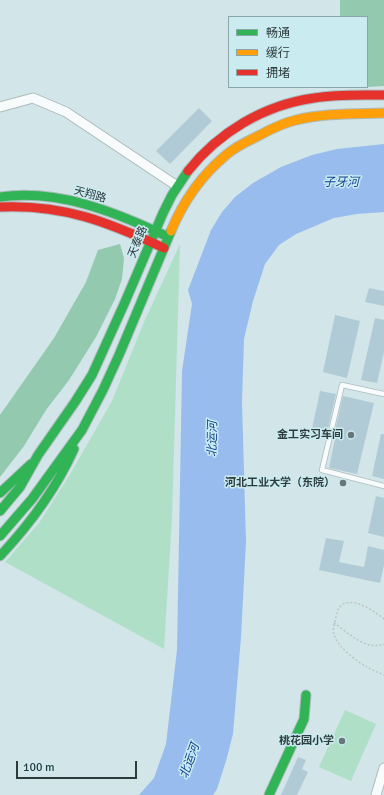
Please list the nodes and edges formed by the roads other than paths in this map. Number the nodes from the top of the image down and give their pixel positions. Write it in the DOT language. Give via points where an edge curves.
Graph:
graph roads {
  1 [pos="384,95"];
  2 [pos="0,107"];
  3 [pos="384,113"];
  4 [pos="177,186"];
  5 [pos="0,197"];
  6 [pos="0,207"];
  7 [pos="155,230"];
  8 [pos="169,237"];
  9 [pos="151,241"];
  10 [pos="164,248"];
  11 [pos="384,394"];
  12 [pos="82,430"];
  13 [pos="37,457"];
  14 [pos="384,486"];
  15 [pos="0,493"];
  16 [pos="0,510"];
  17 [pos="0,536"];
  18 [pos="0,556"];
  19 [pos="306,695"];
  20 [pos="384,768"];
  21 [pos="269,795"];
  22 [pos="376,795"];
  1 -- 4 [label="main road, 天泰路" via="334,96 276,106 233,128 211,146"];
  2 -- 4 [label="street" via="34,98 66,112"];
  3 -- 8 [label="main road" via="316,116 295,120 275,126 250,140 226,155 198,184"];
  4 -- 7 [label="main road, 天泰路"];
  5 -- 7 [label="main road, 天翔路" via="49,197 104,210"];
  6 -- 9 [label="main road, 天翔路" via="26,206 74,214 98,220"];
  7 -- 8 [label="main road, 天翔路"];
  7 -- 9 [label="main road, 天泰路"];
  8 -- 10 [label="main road"];
  9 -- 10 [label="main road, 天翔路"];
  9 -- 13 [label="main road, 天泰路" via="92,376"];
  10 -- 12 [label="main road" via="103,390"];
  11 -- 14 [label="lane" via="342,385 322,470"];
  12 -- 17 [label="main road" via="32,499"];
  12 -- 18 [label="main road" via="73,452 48,495"];
  13 -- 15 [label="main road"];
  13 -- 16 [label="main road, 天泰路" via="19,489"];
  19 -- 21 [label="main road" via="304,719"];
  20 -- 22 [label="street"];
}
